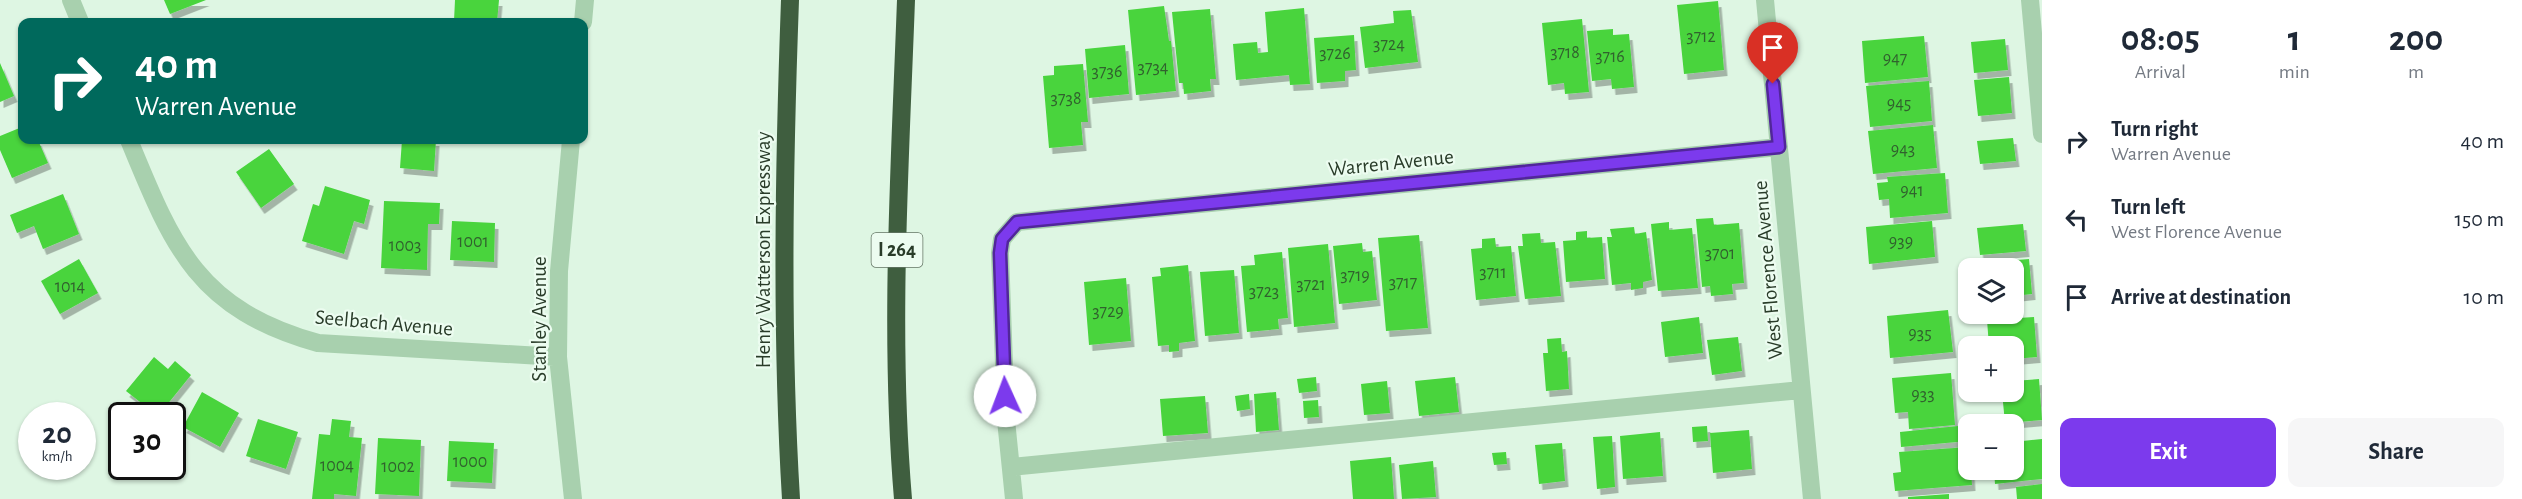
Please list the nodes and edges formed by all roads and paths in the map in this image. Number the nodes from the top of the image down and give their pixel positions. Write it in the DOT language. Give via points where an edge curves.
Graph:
graph roads {
  1 [pos="71,0"];
  2 [pos="585,0"];
  3 [pos="790,0"];
  4 [pos="906,0"];
  5 [pos="1766,0"];
  6 [pos="2030,0"];
  7 [pos="78,18"];
  8 [pos="583,18"];
  9 [pos="2042,134"];
  10 [pos="131,144"];
  11 [pos="571,144"];
  12 [pos="1779,147"];
  13 [pos="558,357"];
  14 [pos="1801,390"];
  15 [pos="1011,467"];
  16 [pos="573,499"];
  17 [pos="791,499"];
  18 [pos="903,499"];
  19 [pos="1014,499"];
  20 [pos="1812,499"];
  1 -- 7 [label="street"];
  2 -- 8 [label="street"];
  3 -- 17 [label="highway, Henry Watterson Expressway" via="784,153 784,307"];
  4 -- 18 [label="highway, I 264" via="897,255"];
  5 -- 12 [label="street, West Florence Avenue"];
  6 -- 9 [label="street"];
  10 -- 13 [label="street, Seelbach Avenue" via="172,238 196,272 231,304 258,321 318,343"];
  11 -- 13 [label="street, Stanley Avenue" via="558,271"];
  12 -- 14 [label="street, West Florence Avenue"];
  12 -- 15 [label="street, Warren Avenue" via="1017,222 1002,239 1000,253"];
  13 -- 16 [label="street, Stanley Avenue"];
  14 -- 15 [label="street"];
  14 -- 20 [label="street, West Florence Avenue"];
  15 -- 19 [label="street"];
}
